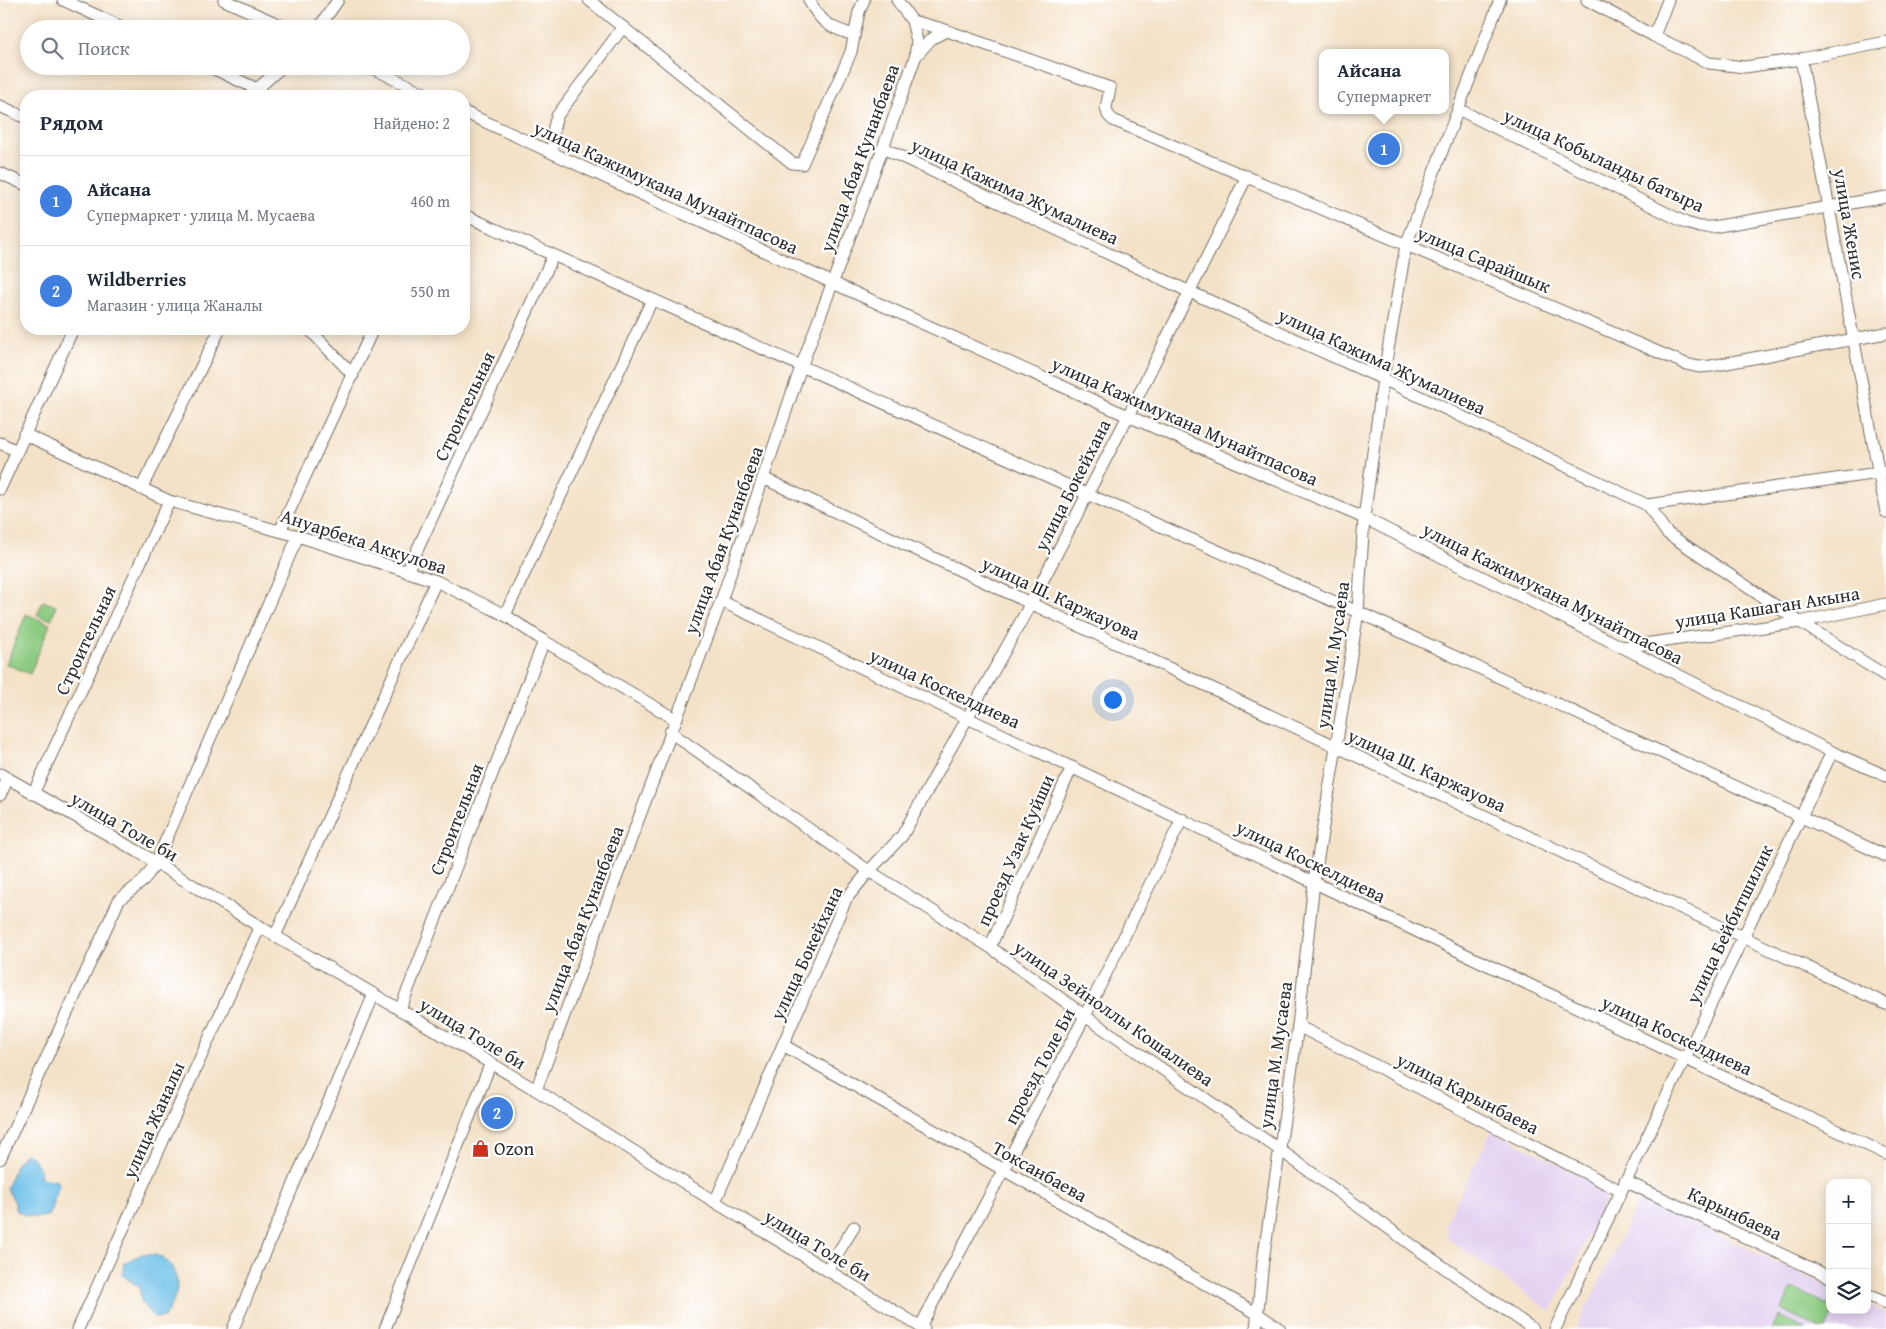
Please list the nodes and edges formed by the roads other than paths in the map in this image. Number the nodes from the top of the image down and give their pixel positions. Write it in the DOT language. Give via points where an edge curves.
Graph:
graph roads {
  1 [pos="63,0"];
  2 [pos="224,0"];
  3 [pos="338,0"];
  4 [pos="589,0"];
  5 [pos="809,0"];
  6 [pos="864,0"];
  7 [pos="897,0"];
  8 [pos="1500,0"];
  9 [pos="1587,0"];
  10 [pos="1668,0"];
  11 [pos="106,20"];
  12 [pos="269,20"];
  13 [pos="324,20"];
  14 [pos="912,21"];
  15 [pos="623,27"];
  16 [pos="946,31"];
  17 [pos="854,35"];
  18 [pos="1654,36"];
  19 [pos="1886,42"];
  20 [pos="914,58"];
  21 [pos="1801,59"];
  22 [pos="223,75"];
  23 [pos="273,75"];
  24 [pos="387,75"];
  25 [pos="248,90"];
  26 [pos="256,90"];
  27 [pos="418,90"];
  28 [pos="0,106"];
  29 [pos="1458,109"];
  30 [pos="20,115"];
  31 [pos="470,115"];
  32 [pos="883,148"];
  33 [pos="552,153"];
  34 [pos="0,173"];
  35 [pos="1248,176"];
  36 [pos="20,182"];
  37 [pos="1886,197"];
  38 [pos="1829,207"];
  39 [pos="470,218"];
  40 [pos="1406,245"];
  41 [pos="553,256"];
  42 [pos="833,283"];
  43 [pos="1190,292"];
  44 [pos="652,300"];
  45 [pos="1886,334"];
  46 [pos="69,335"];
  47 [pos="217,335"];
  48 [pos="315,335"];
  49 [pos="370,335"];
  50 [pos="1854,340"];
  51 [pos="801,366"];
  52 [pos="353,375"];
  53 [pos="1383,379"];
  54 [pos="1128,416"];
  55 [pos="24,434"];
  56 [pos="0,443"];
  57 [pos="17,450"];
  58 [pos="1882,473"];
  59 [pos="763,478"];
  60 [pos="0,489"];
  61 [pos="142,489"];
  62 [pos="1087,494"];
  63 [pos="169,501"];
  64 [pos="1646,505"];
  65 [pos="1886,512"];
  66 [pos="1364,518"];
  67 [pos="280,531"];
  68 [pos="298,536"];
  69 [pos="407,572"];
  70 [pos="436,581"];
  71 [pos="721,601"];
  72 [pos="1031,603"];
  73 [pos="1886,604"];
  74 [pos="1358,612"];
  75 [pos="505,615"];
  76 [pos="1800,622"];
  77 [pos="544,641"];
  78 [pos="1623,647"];
  79 [pos="1886,676"];
  80 [pos="967,717"];
  81 [pos="675,719"];
  82 [pos="670,732"];
  83 [pos="1336,746"];
  84 [pos="1832,752"];
  85 [pos="1072,767"];
  86 [pos="4,776"];
  87 [pos="1886,776"];
  88 [pos="33,794"];
  89 [pos="0,795"];
  90 [pos="1800,816"];
  91 [pos="1182,819"];
  92 [pos="1886,856"];
  93 [pos="156,863"];
  94 [pos="869,871"];
  95 [pos="1314,882"];
  96 [pos="260,926"];
  97 [pos="275,936"];
  98 [pos="1742,937"];
  99 [pos="990,947"];
  100 [pos="374,994"];
  101 [pos="1886,1004"];
  102 [pos="400,1010"];
  103 [pos="1085,1016"];
  104 [pos="1298,1026"];
  105 [pos="783,1045"];
  106 [pos="1684,1058"];
  107 [pos="490,1065"];
  108 [pos="536,1090"];
  109 [pos="1280,1150"];
  110 [pos="1886,1154"];
  111 [pos="0,1159"];
  112 [pos="1003,1170"];
  113 [pos="1623,1186"];
  114 [pos="715,1202"];
  115 [pos="854,1227"];
  116 [pos="827,1270"];
  117 [pos="1826,1275"];
  118 [pos="1871,1297"];
  119 [pos="1886,1303"];
  120 [pos="1258,1314"];
  121 [pos="922,1328"];
  122 [pos="78,1329"];
  123 [pos="233,1329"];
  124 [pos="385,1329"];
  125 [pos="1256,1329"];
  126 [pos="1280,1329"];
  127 [pos="1533,1329"];
  128 [pos="1555,1329"];
  1 -- 11 [label="street"];
  2 -- 12 [label="street"];
  3 -- 13 [label="street"];
  4 -- 15 [label="street"];
  5 -- 17 [label="street" via="817,16 835,30"];
  6 -- 17 [label="street"];
  7 -- 14 [label="street, улица Абая Кунанбаева"];
  8 -- 29 [label="street, улица М. Мусаева"];
  9 -- 18 [label="street"];
  10 -- 18 [label="street"];
  14 -- 16 [label="street"];
  14 -- 20 [label="street, улица Абая Кунанбаева" via="917,41"];
  15 -- 17 [label="street" via="792,163 802,164 851,52"];
  15 -- 33 [label="street" via="558,116"];
  16 -- 20 [label="street" via="931,39"];
  16 -- 35 [label="street, улица Сарайшык" via="1110,88 1106,108 1113,120"];
  18 -- 21 [label="street" via="1710,62 1745,67"];
  19 -- 21 [label="street"];
  20 -- 32 [label="street, улица Абая Кунанбаева"];
  21 -- 38 [label="street, улица Женис"];
  22 -- 25 [label="street"];
  23 -- 26 [label="street"];
  24 -- 27 [label="street"];
  28 -- 30 [label="street"];
  29 -- 38 [label="street, улица Кобыланды батыра" via="1686,223 1700,227"];
  29 -- 40 [label="street, улица М. Мусаева"];
  31 -- 33 [label="street, улица Кажимукана Мунайтпасова"];
  32 -- 42 [label="street, улица Абая Кунанбаева"];
  32 -- 43 [label="street, улица Кажима Жумалиева"];
  33 -- 42 [label="street, улица Кажимукана Мунайтпасова"];
  34 -- 36 [label="street"];
  35 -- 40 [label="street, улица Сарайшык"];
  35 -- 43 [label="street, улица Бокейхана"];
  37 -- 38 [label="street, улица Кобыланды батыра"];
  38 -- 50 [label="street, улица Женис"];
  39 -- 41 [label="street"];
  40 -- 50 [label="street, улица Сарайшык" via="1699,367"];
  40 -- 53 [label="street, улица М. Мусаева"];
  41 -- 44 [label="street"];
  41 -- 69 [label="street, Строительная"];
  42 -- 51 [label="street, улица Абая Кунанбаева"];
  42 -- 54 [label="street, улица Кажимукана Мунайтпасова"];
  43 -- 53 [label="street, улица Кажима Жумалиева"];
  43 -- 54 [label="street, улица Бокейхана"];
  44 -- 51 [label="street"];
  44 -- 75 [label="street"];
  45 -- 50 [label="street, улица Сарайшык"];
  46 -- 55 [label="street"];
  47 -- 61 [label="street"];
  48 -- 52 [label="street"];
  49 -- 52 [label="street"];
  50 -- 58 [label="street, улица Женис"];
  51 -- 59 [label="street, улица Абая Кунанбаева"];
  51 -- 62 [label="street"];
  52 -- 67 [label="street"];
  53 -- 64 [label="street, улица Кажима Жумалиева"];
  53 -- 66 [label="street, улица М. Мусаева"];
  54 -- 62 [label="street, улица Бокейхана"];
  54 -- 66 [label="street, улица Кажимукана Мунайтпасова"];
  55 -- 57 [label="street"];
  55 -- 61 [label="street, Ануарбека Аккулова"];
  56 -- 57 [label="street"];
  57 -- 60 [label="street"];
  58 -- 64 [label="street"];
  58 -- 65 [label="street, улица Женис"];
  59 -- 71 [label="street, улица Абая Кунанбаева"];
  59 -- 72 [label="street, улица Ш. Каржауова"];
  61 -- 63 [label="street, Ануарбека Аккулова"];
  62 -- 72 [label="street, улица Бокейхана"];
  62 -- 74 [label="street"];
  63 -- 67 [label="street, Ануарбека Аккулова"];
  63 -- 88 [label="street, Строительная"];
  64 -- 76 [label="street" via="1666,533"];
  66 -- 74 [label="street, улица М. Мусаева"];
  66 -- 78 [label="street, улица Кажимукана Мунайтпасова"];
  67 -- 68 [label="street, Ануарбека Аккулова"];
  68 -- 69 [label="street, Ануарбека Аккулова"];
  68 -- 93 [label="street"];
  69 -- 70 [label="street, Ануарбека Аккулова"];
  70 -- 75 [label="street, Ануарбека Аккулова"];
  70 -- 97 [label="street"];
  71 -- 80 [label="street, улица Коскелдиева"];
  71 -- 81 [label="street, улица Абая Кунанбаева"];
  72 -- 80 [label="street, улица Бокейхана"];
  72 -- 83 [label="street, улица Ш. Каржауова"];
  73 -- 76 [label="street, улица Кашаган Акына"];
  74 -- 83 [label="street, улица М. Мусаева"];
  74 -- 90 [label="street"];
  75 -- 77 [label="street, Ануарбека Аккулова"];
  76 -- 78 [label="street, улица Кашаган Акына"];
  76 -- 79 [label="street"];
  77 -- 81 [label="street, Ануарбека Аккулова"];
  77 -- 102 [label="street, Строительная"];
  78 -- 84 [label="street, улица Кажимукана Мунайтпасова"];
  80 -- 85 [label="street, улица Коскелдиева"];
  80 -- 94 [label="street, улица Бокейхана" via="902,836"];
  81 -- 82 [label="street, улица Абая Кунанбаева"];
  82 -- 94 [label="street, улица Зейноллы Кошалиева"];
  82 -- 108 [label="street, улица Абая Кунанбаева"];
  83 -- 95 [label="street, улица М. Мусаева"];
  83 -- 98 [label="street, улица Ш. Каржауова"];
  84 -- 87 [label="street, улица Кажимукана Мунайтпасова"];
  84 -- 90 [label="street, улица Бейбитшилик"];
  85 -- 91 [label="street, улица Коскелдиева"];
  85 -- 99 [label="street, проезд Узак Куйши"];
  86 -- 88 [label="street, улица Толе би"];
  86 -- 89 [label="street"];
  88 -- 93 [label="street, улица Толе би"];
  90 -- 92 [label="street"];
  90 -- 98 [label="street, улица Бейбитшилик"];
  91 -- 95 [label="street, улица Коскелдиева"];
  91 -- 103 [label="street, проезд Толе Би"];
  93 -- 96 [label="street, улица Толе би"];
  93 -- 111 [label="street" via="143,881 119,900"];
  94 -- 99 [label="street, улица Зейноллы Кошалиева"];
  94 -- 105 [label="street, улица Бокейхана" via="846,899"];
  95 -- 104 [label="street, улица М. Мусаева"];
  95 -- 106 [label="street, улица Коскелдиева"];
  96 -- 97 [label="street, улица Толе би"];
  96 -- 122 [label="street, улица Жаналы"];
  97 -- 100 [label="street, улица Толе би"];
  98 -- 101 [label="street, улица Ш. Каржауова"];
  98 -- 106 [label="street, улица Бейбитшилик"];
  99 -- 103 [label="street, улица Зейноллы Кошалиева"];
  100 -- 102 [label="street, улица Толе би"];
  100 -- 123 [label="street"];
  102 -- 107 [label="street, улица Толе би"];
  103 -- 109 [label="street, улица Зейноллы Кошалиева"];
  103 -- 112 [label="street, проезд Толе Би"];
  104 -- 109 [label="street, улица М. Мусаева"];
  104 -- 113 [label="street, улица Карынбаева"];
  105 -- 112 [label="street, Токсанбаева"];
  105 -- 114 [label="street, улица Бокейхана"];
  106 -- 110 [label="street, улица Коскелдиева"];
  106 -- 113 [label="street, улица Бейбитшилик"];
  107 -- 108 [label="street, улица Толе би"];
  107 -- 124 [label="street"];
  108 -- 114 [label="street, улица Толе би"];
  109 -- 120 [label="street, улица М. Мусаева"];
  109 -- 127 [label="street, улица Зейноллы Кошалиева"];
  112 -- 120 [label="street, Токсанбаева"];
  112 -- 121 [label="street, проезд Толе Би"];
  113 -- 117 [label="street, Карынбаева"];
  113 -- 128 [label="street, улица Бейбитшилик"];
  114 -- 116 [label="street, улица Толе би"];
  115 -- 116 [label="street"];
  116 -- 121 [label="street, улица Толе би"];
  118 -- 119 [label="street"];
  120 -- 125 [label="street, улица М. Мусаева"];
  120 -- 126 [label="street, Токсанбаева"];
}
